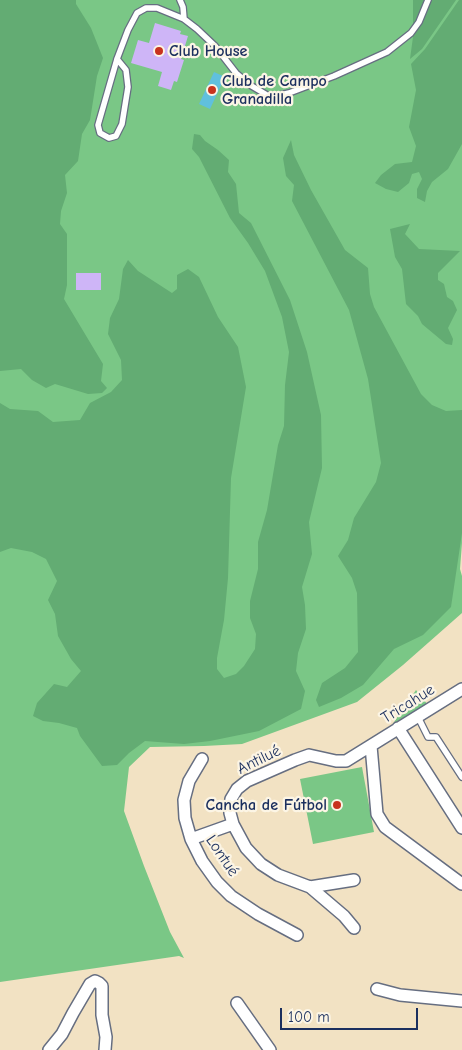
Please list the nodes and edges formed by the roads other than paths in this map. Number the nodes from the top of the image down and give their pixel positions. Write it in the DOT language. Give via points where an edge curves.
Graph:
graph roads {
  1 [pos="180,0"];
  2 [pos="428,0"];
  3 [pos="184,19"];
  4 [pos="117,59"];
  5 [pos="462,688"];
  6 [pos="418,717"];
  7 [pos="398,728"];
  8 [pos="371,746"];
  9 [pos="202,759"];
  10 [pos="462,777"];
  11 [pos="233,824"];
  12 [pos="462,828"];
  13 [pos="191,839"];
  14 [pos="354,880"];
  15 [pos="462,884"];
  16 [pos="310,887"];
  17 [pos="354,928"];
  18 [pos="298,934"];
  19 [pos="377,988"];
  20 [pos="462,1001"];
  21 [pos="237,1003"];
  22 [pos="50,1050"];
  23 [pos="105,1050"];
  24 [pos="270,1050"];
  1 -- 3 [label="lane"];
  2 -- 3 [label="lane" via="411,33 387,52 334,76 276,96 267,95 236,74 215,46"];
  3 -- 4 [label="lane" via="156,8 146,8 137,13"];
  4 -- 4 [label="lane" via="98,125 100,133 109,138 116,136 122,124 128,87 126,70"];
  5 -- 6 [label="street, Tricahue"];
  6 -- 7 [label="street, Tricahue"];
  6 -- 10 [label="lane" via="428,737 436,737"];
  7 -- 8 [label="street, Tricahue"];
  7 -- 12 [label="street"];
  8 -- 11 [label="street, Antilué" via="346,761 309,755 247,781 231,799"];
  8 -- 15 [label="street" via="377,814 385,827"];
  9 -- 13 [label="street, Lontué" via="189,781 184,800"];
  11 -- 13 [label="street"];
  11 -- 16 [label="street, Antilué" via="246,848 261,864"];
  13 -- 18 [label="street, Lontué" via="202,861 231,896"];
  14 -- 16 [label="street"];
  16 -- 17 [label="street, Antilué"];
  19 -- 20 [label="street" via="400,996"];
  21 -- 24 [label="street"];
  22 -- 23 [label="street" via="90,984 95,981 102,986"];
}
